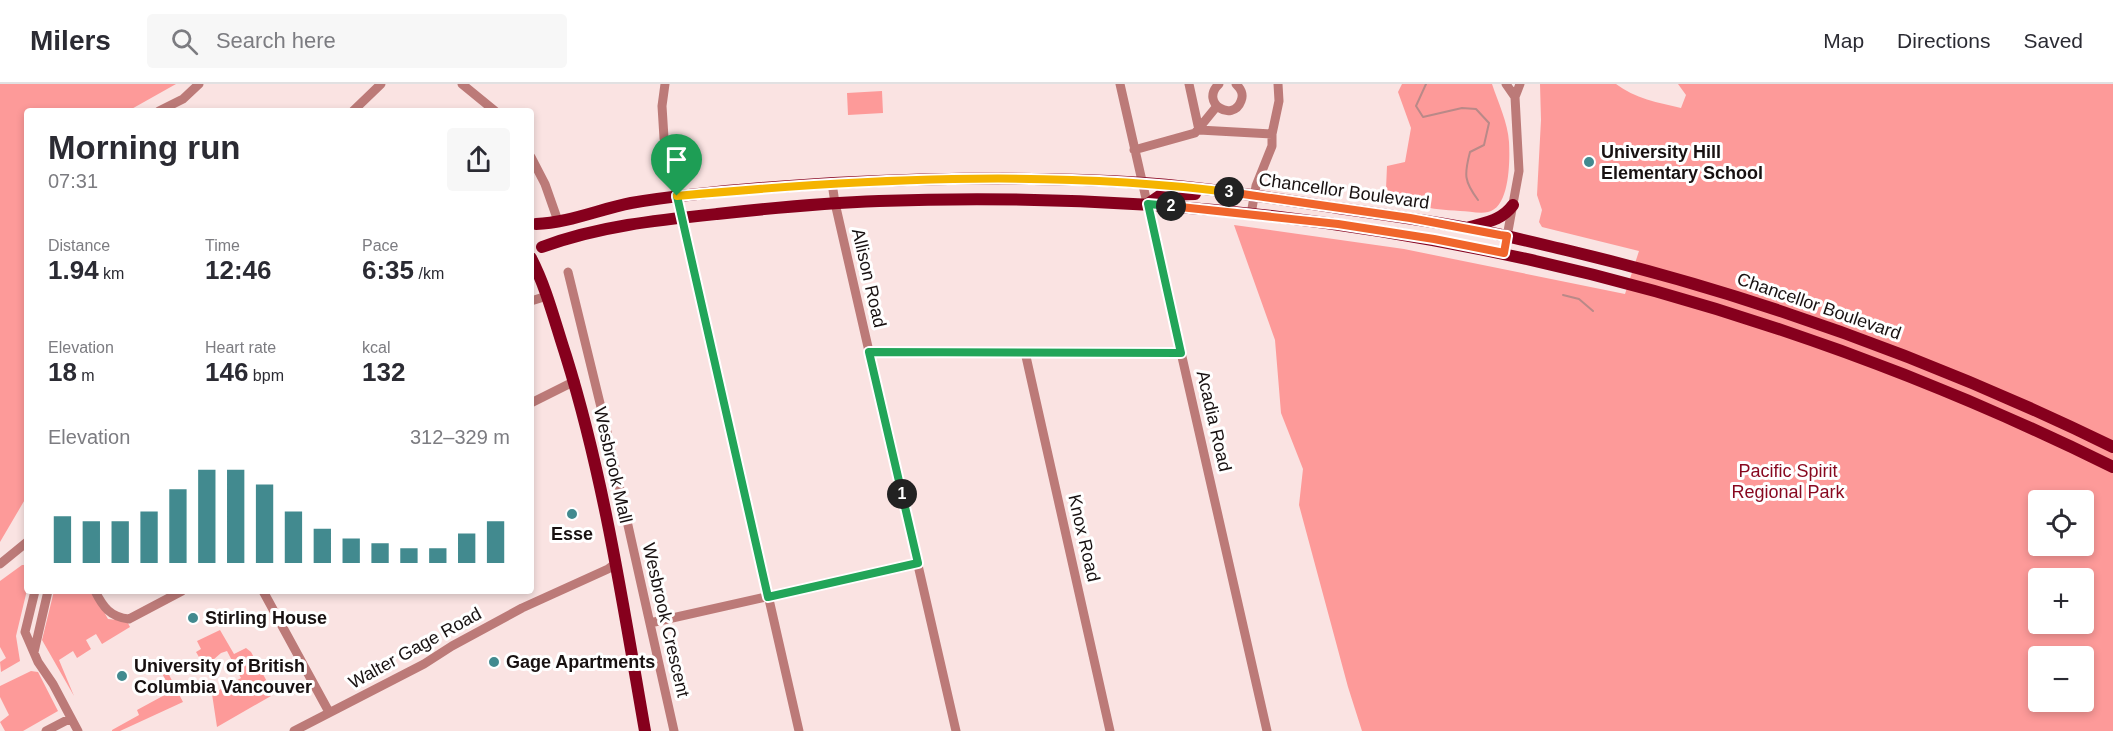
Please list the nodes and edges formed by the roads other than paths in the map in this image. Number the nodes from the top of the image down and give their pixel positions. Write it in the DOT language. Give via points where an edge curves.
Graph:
graph roads {
  1 [pos="199,84"];
  2 [pos="381,84"];
  3 [pos="462,84"];
  4 [pos="665,84"];
  5 [pos="1120,84"];
  6 [pos="1189,84"];
  7 [pos="1220,84"];
  8 [pos="1236,84"];
  9 [pos="1278,84"];
  10 [pos="1506,84"];
  11 [pos="1520,84"];
  12 [pos="1515,97"];
  13 [pos="1217,106"];
  14 [pos="165,108"];
  15 [pos="356,108"];
  16 [pos="491,108"];
  17 [pos="1199,130"];
  18 [pos="1272,134"];
  19 [pos="1134,150"];
  20 [pos="534,163"];
  21 [pos="832,183"];
  22 [pos="1143,183"];
  23 [pos="1225,192"];
  24 [pos="677,196"];
  25 [pos="1254,196"];
  26 [pos="835,203"];
  27 [pos="1148,204"];
  28 [pos="1513,205"];
  29 [pos="1251,214"];
  30 [pos="682,218"];
  31 [pos="558,221"];
  32 [pos="534,224"];
  33 [pos="1467,228"];
  34 [pos="1507,236"];
  35 [pos="536,252"];
  36 [pos="1504,253"];
  37 [pos="568,272"];
  38 [pos="547,296"];
  39 [pos="534,300"];
  40 [pos="869,352"];
  41 [pos="1025,352"];
  42 [pos="1181,353"];
  43 [pos="575,381"];
  44 [pos="534,402"];
  45 [pos="2113,447"];
  46 [pos="2113,467"];
  47 [pos="24,544"];
  48 [pos="616,563"];
  49 [pos="918,563"];
  50 [pos="0,564"];
  51 [pos="34,594"];
  52 [pos="47,594"];
  53 [pos="96,594"];
  54 [pos="176,594"];
  55 [pos="265,594"];
  56 [pos="768,597"];
  57 [pos="650,623"];
  58 [pos="34,652"];
  59 [pos="634,667"];
  60 [pos="329,712"];
  61 [pos="71,718"];
  62 [pos="46,731"];
  63 [pos="78,731"];
  64 [pos="294,731"];
  65 [pos="638,731"];
  66 [pos="645,731"];
  67 [pos="674,731"];
  68 [pos="799,731"];
  69 [pos="956,731"];
  70 [pos="1110,731"];
  71 [pos="1267,731"];
  1 -- 14 [label="street" via="183,99"];
  2 -- 15 [label="street"];
  3 -- 16 [label="street"];
  4 -- 24 [label="street" via="664,138"];
  5 -- 19 [label="street, Acadia Road"];
  6 -- 17 [label="street"];
  7 -- 13 [label="street" via="1213,97"];
  8 -- 13 [label="street" via="1242,94 1238,107 1229,111"];
  9 -- 18 [label="street" via="1279,101"];
  10 -- 12 [label="street"];
  11 -- 12 [label="street"];
  12 -- 28 [label="street" via="1519,171"];
  13 -- 17 [label="street"];
  17 -- 18 [label="street"];
  17 -- 19 [label="street"];
  18 -- 25 [label="street" via="1272,146"];
  19 -- 22 [label="street, Acadia Road"];
  20 -- 31 [label="street"];
  21 -- 22 [label="main road, Chancellor Boulevard" via="996,179"];
  21 -- 24 [label="main road, Chancellor Boulevard"];
  21 -- 26 [label="street, Allison Road"];
  22 -- 23 [label="main road, Chancellor Boulevard"];
  22 -- 27 [label="street, Acadia Road"];
  23 -- 25 [label="main road, Chancellor Boulevard"];
  23 -- 27 [label="main road" via="1161,195"];
  24 -- 30 [label="street"];
  24 -- 31 [label="main road, Chancellor Boulevard"];
  25 -- 29 [label="street"];
  25 -- 33 [label="main road, Chancellor Boulevard"];
  26 -- 27 [label="main road, Chancellor Boulevard" via="951,199"];
  26 -- 30 [label="main road, Chancellor Boulevard"];
  26 -- 40 [label="street, Allison Road"];
  27 -- 29 [label="main road, Chancellor Boulevard"];
  27 -- 42 [label="street, Acadia Road"];
  28 -- 33 [label="main road" via="1499,219"];
  28 -- 34 [label="street"];
  29 -- 36 [label="main road, Chancellor Boulevard" via="1338,224"];
  30 -- 35 [label="main road, Chancellor Boulevard" via="597,231"];
  30 -- 56 [label="street"];
  31 -- 32 [label="main road, Chancellor Boulevard"];
  32 -- 35 [label="main road, Wesbrook Mall" via="545,237"];
  33 -- 34 [label="main road, Chancellor Boulevard"];
  34 -- 36 [label="street"];
  34 -- 45 [label="main road, Chancellor Boulevard" via="1697,284 1820,323 1981,386"];
  35 -- 38 [label="main road, Wesbrook Mall"];
  36 -- 46 [label="main road, Chancellor Boulevard" via="1660,291 1810,338 1977,404"];
  37 -- 57 [label="street, Wesbrook Crescent"];
  38 -- 39 [label="street"];
  38 -- 43 [label="main road, Wesbrook Mall"];
  40 -- 41 [label="street"];
  40 -- 49 [label="street, Allison Road"];
  41 -- 42 [label="street"];
  41 -- 70 [label="street, Knox Road"];
  42 -- 71 [label="street, Acadia Road"];
  43 -- 44 [label="street"];
  43 -- 48 [label="main road, Wesbrook Mall"];
  47 -- 50 [label="street"];
  48 -- 59 [label="main road, Wesbrook Mall"];
  48 -- 60 [label="street, Walter Gage Road" via="522,608"];
  49 -- 56 [label="street"];
  49 -- 69 [label="street, Allison Road"];
  51 -- 58 [label="street" via="25,630"];
  52 -- 58 [label="street"];
  53 -- 54 [label="street" via="109,613 129,619"];
  55 -- 60 [label="street"];
  56 -- 57 [label="street"];
  56 -- 68 [label="street"];
  57 -- 67 [label="street, Wesbrook Crescent"];
  58 -- 61 [label="street"];
  59 -- 65 [label="main road, Wesbrook Mall"];
  59 -- 66 [label="main road, Wesbrook Mall"];
  60 -- 64 [label="street, Walter Gage Road"];
  61 -- 62 [label="street"];
  61 -- 63 [label="street"];
}
